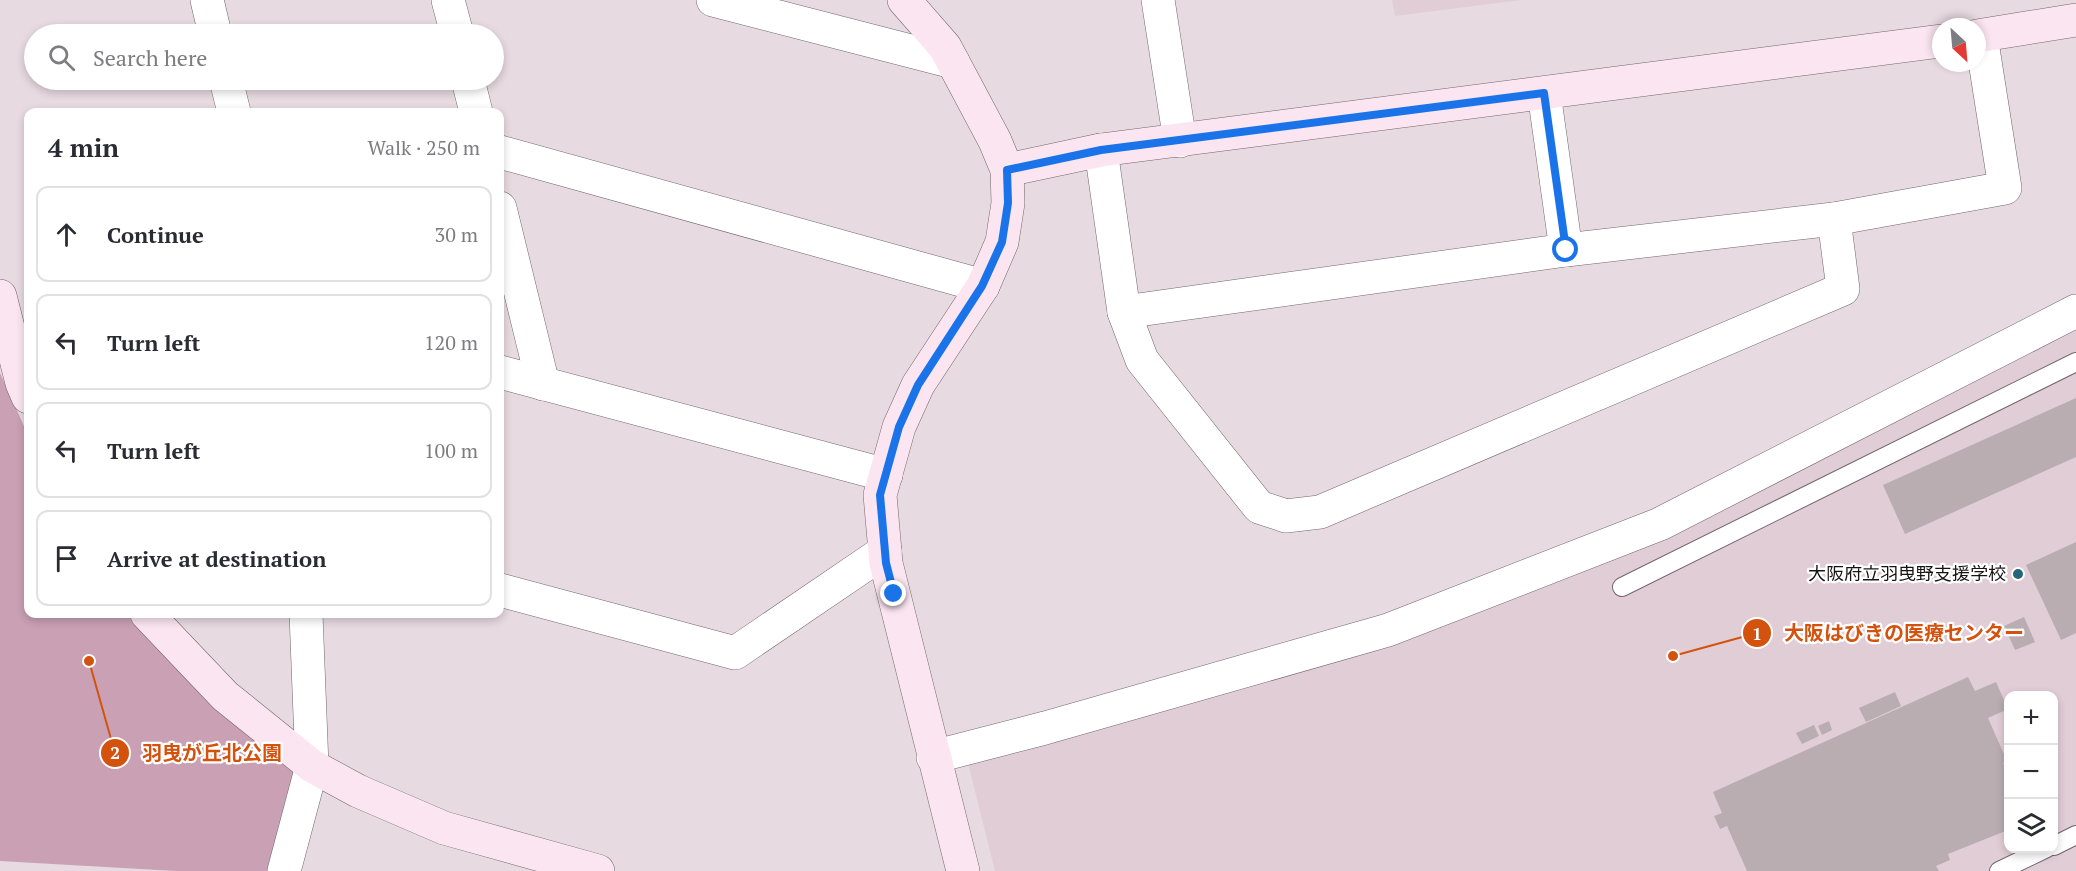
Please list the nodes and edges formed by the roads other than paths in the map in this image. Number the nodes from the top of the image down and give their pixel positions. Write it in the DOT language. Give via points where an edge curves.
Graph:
graph roads {
  1 [pos="207,0"];
  2 [pos="448,0"];
  3 [pos="713,0"];
  4 [pos="904,0"];
  5 [pos="1158,0"];
  6 [pos="2076,20"];
  7 [pos="213,24"];
  8 [pos="454,24"];
  9 [pos="1986,35"];
  10 [pos="1932,42"];
  11 [pos="953,62"];
  12 [pos="1985,72"];
  13 [pos="228,90"];
  14 [pos="470,90"];
  15 [pos="1544,93"];
  16 [pos="233,108"];
  17 [pos="475,108"];
  18 [pos="1180,141"];
  19 [pos="1101,150"];
  20 [pos="504,153"];
  21 [pos="1007,170"];
  22 [pos="1834,219"];
  23 [pos="504,224"];
  24 [pos="1566,250"];
  25 [pos="982,286"];
  26 [pos="0,296"];
  27 [pos="2076,311"];
  28 [pos="1124,312"];
  29 [pos="2076,362"];
  30 [pos="504,373"];
  31 [pos="24,380"];
  32 [pos="543,384"];
  33 [pos="886,475"];
  34 [pos="885,551"];
  35 [pos="1622,588"];
  36 [pos="504,591"];
  37 [pos="151,618"];
  38 [pos="306,618"];
  39 [pos="933,757"];
  40 [pos="312,766"];
  41 [pos="2076,835"];
  42 [pos="2058,844"];
  43 [pos="2038,853"];
  44 [pos="284,871"];
  45 [pos="598,871"];
  46 [pos="963,871"];
  47 [pos="1999,871"];
  1 -- 7 [label="street"];
  2 -- 8 [label="street"];
  3 -- 11 [label="street"];
  4 -- 11 [label="street" via="945,47"];
  5 -- 18 [label="street"];
  6 -- 9 [label="street"];
  10 -- 15 [label="street"];
  11 -- 21 [label="street"];
  12 -- 22 [label="street" via="2005,188"];
  13 -- 16 [label="street"];
  14 -- 17 [label="street"];
  15 -- 18 [label="street"];
  15 -- 24 [label="street"];
  18 -- 19 [label="street"];
  19 -- 21 [label="street"];
  19 -- 28 [label="street"];
  20 -- 25 [label="street"];
  21 -- 25 [label="street" via="1008,203 1002,242"];
  22 -- 24 [label="street"];
  22 -- 28 [label="street" via="1843,289 1320,512 1287,516 1259,507 1142,360"];
  23 -- 32 [label="street"];
  24 -- 28 [label="street"];
  25 -- 33 [label="street" via="918,385 899,427"];
  26 -- 31 [label="street"];
  27 -- 39 [label="street" via="1659,524 1388,630"];
  29 -- 35 [label="lane"];
  30 -- 32 [label="street"];
  32 -- 33 [label="street"];
  33 -- 34 [label="street" via="880,495"];
  34 -- 36 [label="street" via="735,653"];
  34 -- 39 [label="street"];
  37 -- 40 [label="street" via="225,696"];
  38 -- 40 [label="street"];
  39 -- 46 [label="street"];
  40 -- 44 [label="street"];
  40 -- 45 [label="street" via="358,791 444,828"];
  41 -- 42 [label="lane"];
  43 -- 47 [label="lane"];
}
